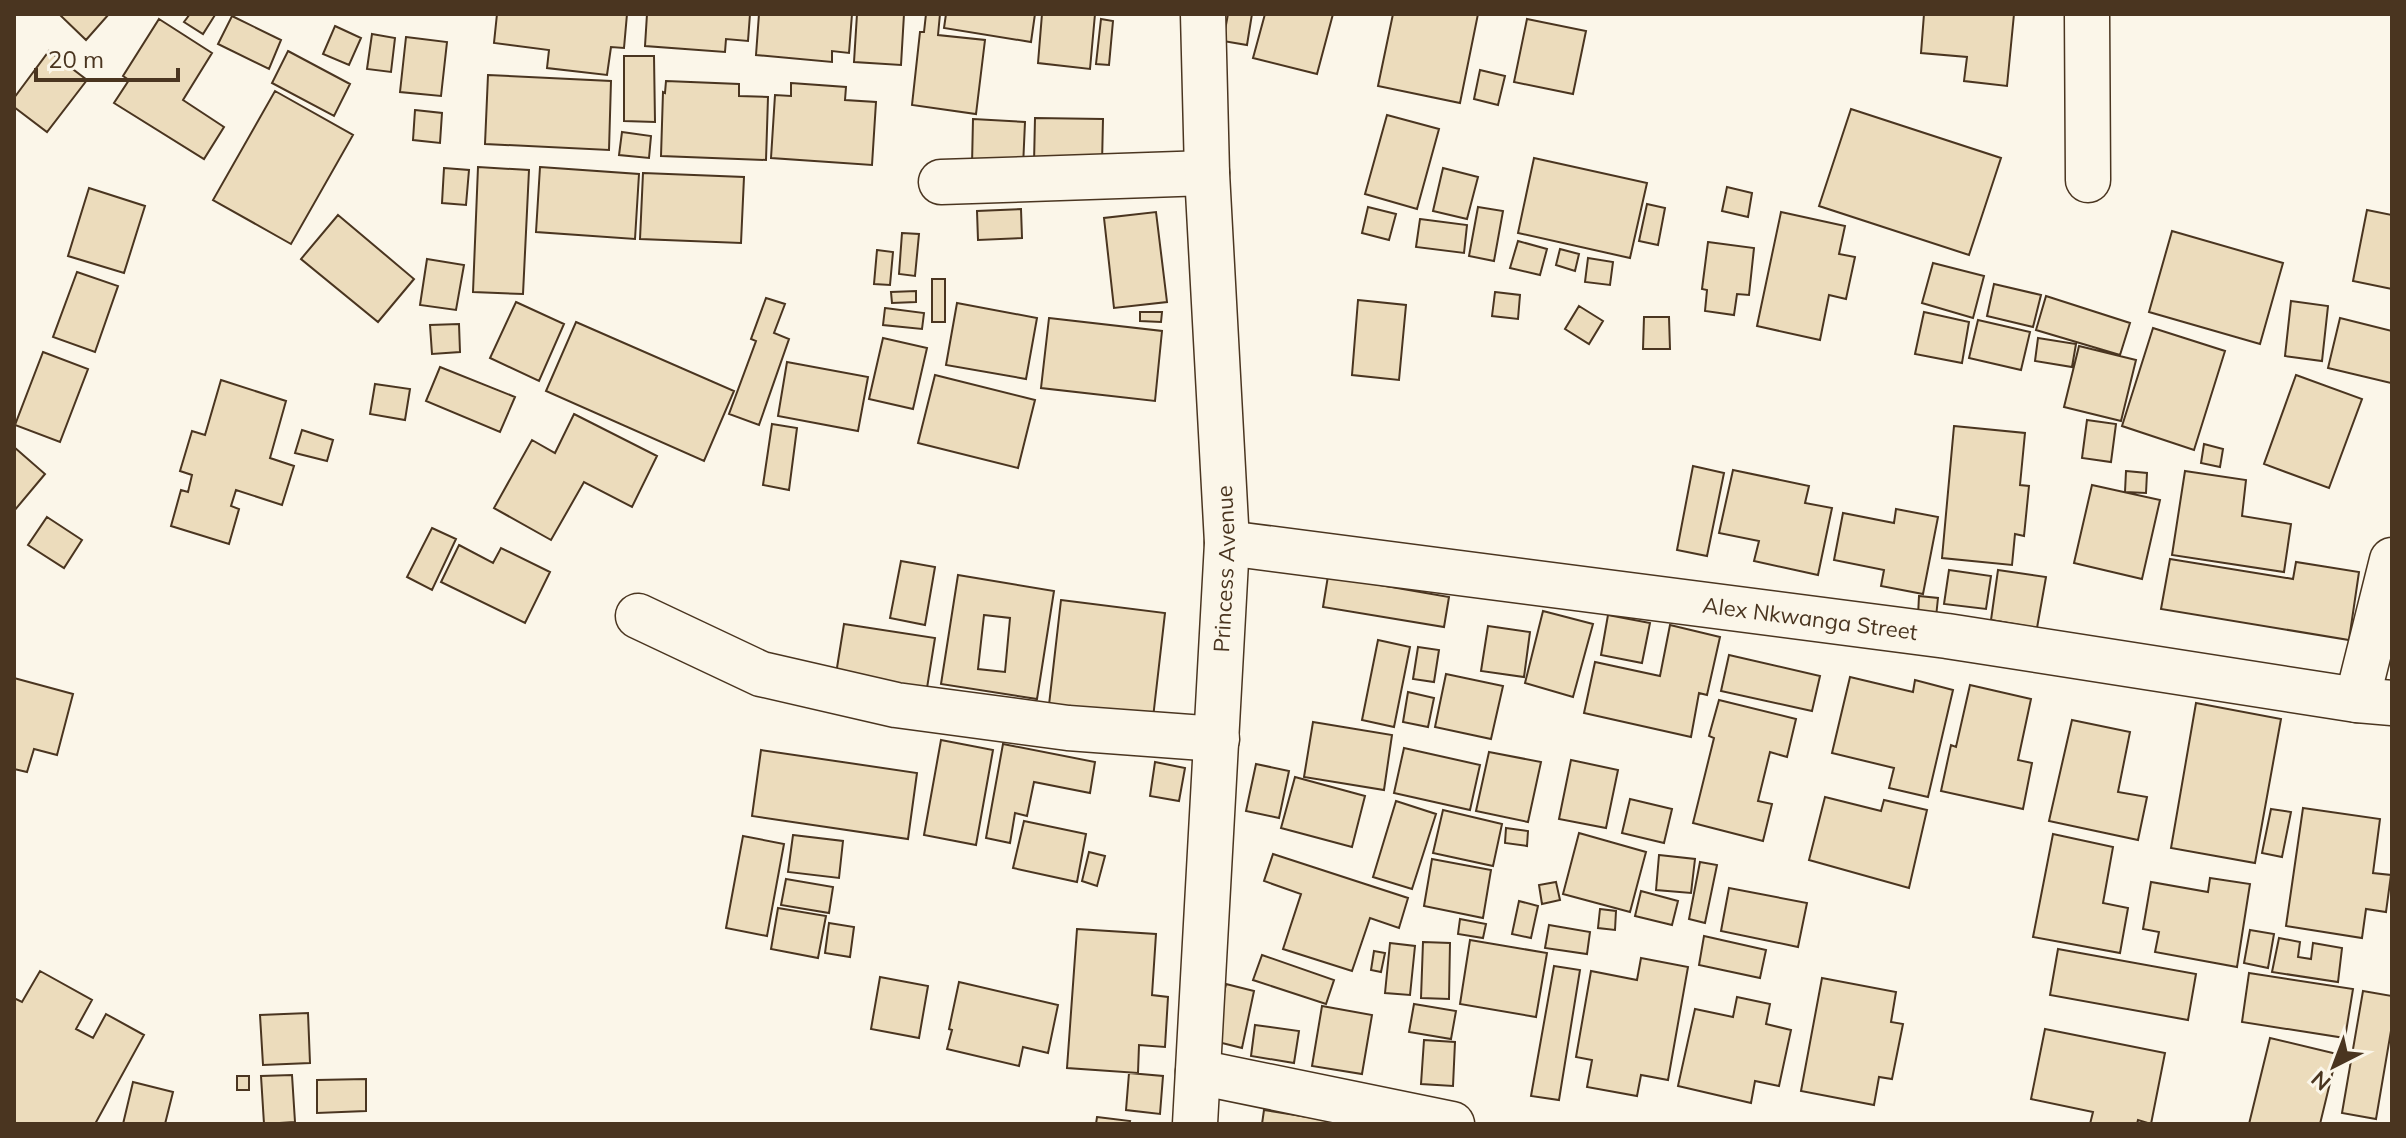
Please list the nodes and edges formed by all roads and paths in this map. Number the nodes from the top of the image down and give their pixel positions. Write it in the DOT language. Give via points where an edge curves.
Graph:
graph roads {
  1 [pos="1203,14"];
  2 [pos="2087,14"];
  3 [pos="1207,173"];
  4 [pos="2088,180"];
  5 [pos="941,182"];
  6 [pos="1227,543"];
  7 [pos="2392,560"];
  8 [pos="638,616"];
  9 [pos="2374,701"];
  10 [pos="1217,739"];
  11 [pos="1198,1072"];
  12 [pos="1195,1124"];
  13 [pos="1452,1124"];
  1 -- 3 [label="street, Princess Avenue"];
  2 -- 4 [label="street"];
  3 -- 5 [label="street"];
  3 -- 6 [label="street, Princess Avenue"];
  6 -- 9 [label="street, Alex Nkwanga Street" via="1947,636"];
  6 -- 10 [label="street, Princess Avenue"];
  7 -- 9 [label="street"];
  8 -- 10 [label="street" via="761,674 896,705 1068,728"];
  10 -- 11 [label="street, Princess Avenue"];
  11 -- 12 [label="street, Princess Avenue"];
  11 -- 13 [label="street"];
}
